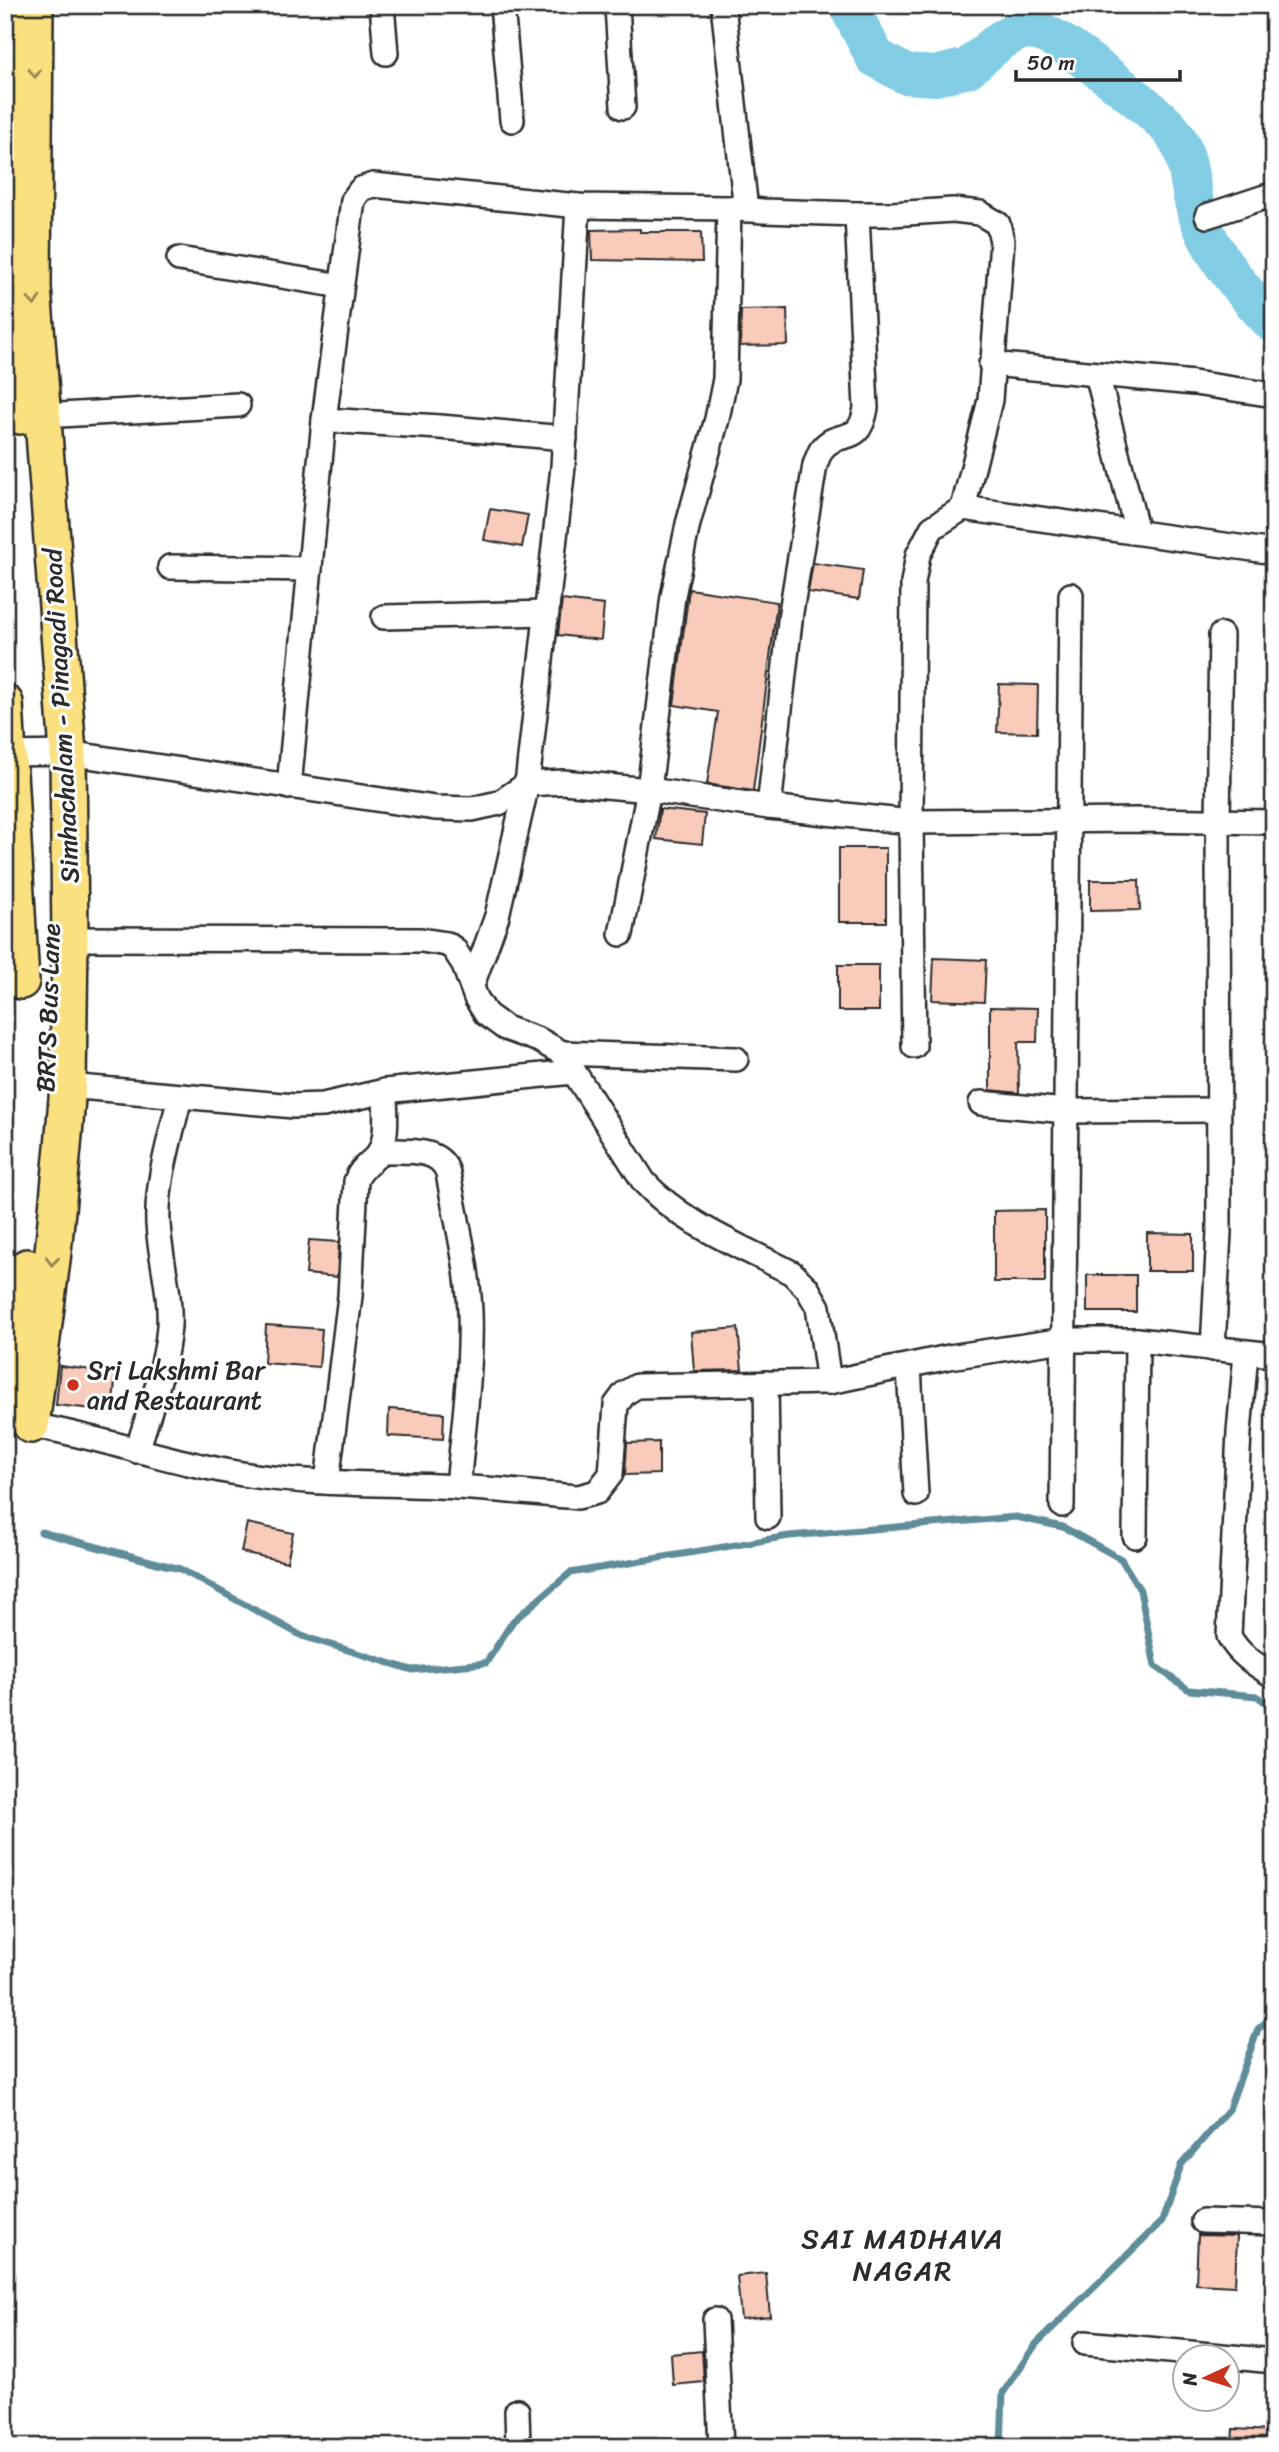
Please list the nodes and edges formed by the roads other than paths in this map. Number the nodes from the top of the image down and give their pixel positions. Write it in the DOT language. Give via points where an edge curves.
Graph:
graph roads {
  1 [pos="35,5"];
  2 [pos="382,5"];
  3 [pos="502,5"];
  4 [pos="617,5"];
  5 [pos="723,5"];
  6 [pos="5,10"];
  7 [pos="386,53"];
  8 [pos="623,107"];
  9 [pos="512,120"];
  10 [pos="1274,194"];
  11 [pos="578,206"];
  12 [pos="737,209"];
  13 [pos="857,214"];
  14 [pos="1207,216"];
  15 [pos="179,259"];
  16 [pos="341,286"];
  17 [pos="991,364"];
  18 [pos="1097,374"];
  19 [pos="1274,395"];
  20 [pos="238,404"];
  21 [pos="42,416"];
  22 [pos="324,421"];
  23 [pos="565,438"];
  24 [pos="962,508"];
  25 [pos="1137,533"];
  26 [pos="1274,552"];
  27 [pos="170,567"];
  28 [pos="310,569"];
  29 [pos="1071,595"];
  30 [pos="547,613"];
  31 [pos="384,617"];
  32 [pos="1221,635"];
  33 [pos="5,703"];
  34 [pos="58,753"];
  35 [pos="9,754"];
  36 [pos="527,784"];
  37 [pos="289,787"];
  38 [pos="649,790"];
  39 [pos="769,807"];
  40 [pos="1218,820"];
  41 [pos="1068,821"];
  42 [pos="911,822"];
  43 [pos="1274,822"];
  44 [pos="621,934"];
  45 [pos="70,939"];
  46 [pos="13,981"];
  47 [pos="472,985"];
  48 [pos="914,1046"];
  49 [pos="736,1059"];
  50 [pos="568,1062"];
  51 [pos="68,1086"];
  52 [pos="385,1091"];
  53 [pos="180,1096"];
  54 [pos="981,1103"];
  55 [pos="1218,1110"];
  56 [pos="1066,1111"];
  57 [pos="380,1151"];
  58 [pos="1064,1340"];
  59 [pos="1137,1340"];
  60 [pos="1213,1349"];
  61 [pos="1246,1353"];
  62 [pos="1274,1355"];
  63 [pos="909,1367"];
  64 [pos="829,1382"];
  65 [pos="766,1383"];
  66 [pos="18,1420"];
  67 [pos="137,1451"];
  68 [pos="327,1482"];
  69 [pos="457,1487"];
  70 [pos="916,1494"];
  71 [pos="1062,1505"];
  72 [pos="768,1517"];
  73 [pos="1135,1536"];
  74 [pos="1274,1676"];
  75 [pos="1203,2221"];
  76 [pos="1274,2223"];
  77 [pos="715,2320"];
  78 [pos="1085,2343"];
  79 [pos="1274,2361"];
  80 [pos="517,2411"];
  81 [pos="518,2447"];
  82 [pos="721,2447"];
  1 -- 21 [label="main road, Simhachalam - Pinagadi Road, one-way" via="33,287"];
  2 -- 7 [label="street"];
  3 -- 9 [label="street"];
  4 -- 8 [label="street"];
  5 -- 12 [label="street"];
  6 -- 34 [label="main road, BRTS Bus Lane" via="9,324"];
  10 -- 14 [label="street"];
  11 -- 12 [label="street"];
  11 -- 16 [label="street" via="373,185 361,189 353,200"];
  11 -- 23 [label="street"];
  12 -- 13 [label="street"];
  12 -- 38 [label="street" via="718,419 673,596"];
  13 -- 17 [label="street" via="953,210 980,213 998,224 1003,241"];
  13 -- 39 [label="street" via="866,408 856,433 831,442 821,450 815,465 791,612"];
  15 -- 16 [label="street"];
  16 -- 22 [label="street"];
  17 -- 18 [label="street"];
  17 -- 24 [label="street" via="990,400"];
  18 -- 19 [label="street"];
  18 -- 25 [label="street"];
  20 -- 21 [label="street"];
  21 -- 34 [label="main road, Simhachalam - Pinagadi Road"];
  22 -- 23 [label="street"];
  22 -- 28 [label="street"];
  23 -- 30 [label="street"];
  24 -- 25 [label="street"];
  24 -- 42 [label="street" via="932,528 918,555 913,583"];
  25 -- 26 [label="street"];
  27 -- 28 [label="street"];
  28 -- 37 [label="street"];
  29 -- 41 [label="street"];
  30 -- 31 [label="street"];
  30 -- 36 [label="street"];
  32 -- 40 [label="street"];
  33 -- 35 [label="main road, Simhachalam - Pinagadi Road"];
  34 -- 35 [label="street"];
  34 -- 37 [label="street"];
  34 -- 45 [label="main road, Simhachalam - Pinagadi Road"];
  34 -- 66 [label="main road, BRTS Bus Lane" via="46,1099"];
  35 -- 46 [label="main road, Simhachalam - Pinagadi Road"];
  36 -- 37 [label="street" via="499,803 472,809"];
  36 -- 38 [label="street" via="563,782"];
  36 -- 47 [label="street" via="497,916"];
  38 -- 39 [label="street"];
  38 -- 44 [label="street"];
  39 -- 42 [label="street"];
  40 -- 41 [label="street"];
  40 -- 43 [label="street"];
  40 -- 55 [label="street"];
  41 -- 42 [label="street"];
  41 -- 56 [label="street"];
  42 -- 48 [label="street"];
  45 -- 47 [label="street" via="437,941 454,949"];
  45 -- 51 [label="main road, Simhachalam - Pinagadi Road"];
  47 -- 50 [label="street" via="486,1014 505,1028 539,1040"];
  49 -- 50 [label="street"];
  50 -- 52 [label="street"];
  50 -- 64 [label="street" via="644,1182 660,1199 792,1273 807,1287 818,1307"];
  51 -- 53 [label="street"];
  51 -- 66 [label="main road, Simhachalam - Pinagadi Road, one-way" via="53,1252"];
  52 -- 53 [label="street" via="323,1105 294,1106"];
  52 -- 57 [label="street"];
  53 -- 67 [label="street" via="161,1183 158,1223 169,1326"];
  54 -- 56 [label="street"];
  55 -- 56 [label="street"];
  55 -- 60 [label="street" via="1219,1232"];
  56 -- 58 [label="street"];
  57 -- 68 [label="street" via="356,1181 350,1296"];
  57 -- 69 [label="street" via="433,1154 448,1173 470,1318"];
  58 -- 59 [label="street"];
  58 -- 63 [label="street"];
  58 -- 71 [label="street"];
  59 -- 60 [label="street"];
  59 -- 73 [label="street"];
  60 -- 61 [label="street"];
  61 -- 62 [label="street"];
  61 -- 74 [label="street" via="1229,1636 1235,1647"];
  63 -- 64 [label="street"];
  63 -- 70 [label="street"];
  64 -- 65 [label="street"];
  65 -- 69 [label="street" via="637,1386 625,1393 616,1405 611,1474 597,1492 578,1497"];
  65 -- 72 [label="street"];
  66 -- 67 [label="street"];
  67 -- 68 [label="street" via="248,1475"];
  68 -- 69 [label="street"];
  75 -- 76 [label="street"];
  77 -- 82 [label="street"];
  78 -- 79 [label="street"];
  80 -- 81 [label="street"];
}
